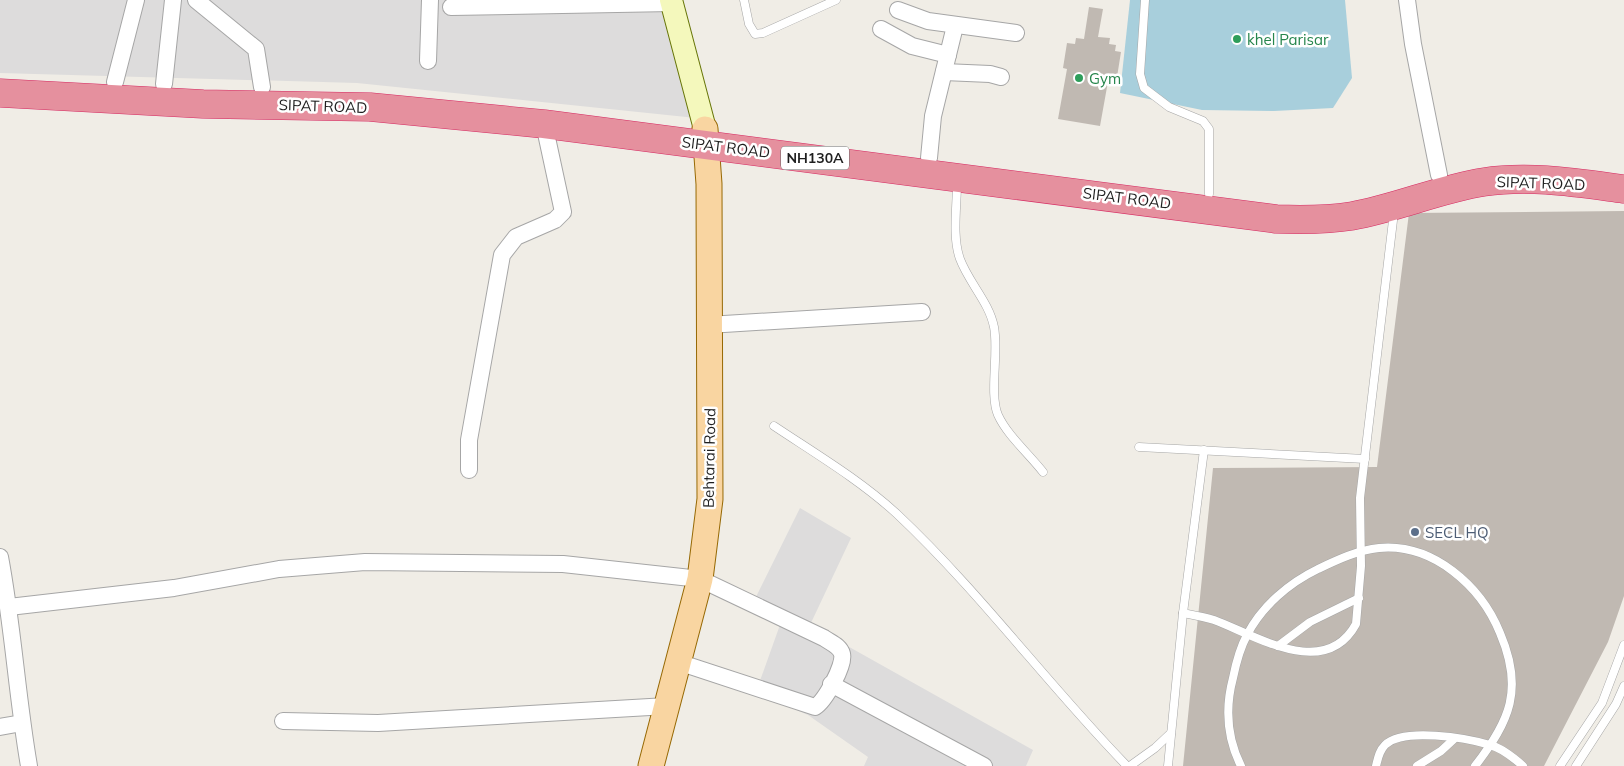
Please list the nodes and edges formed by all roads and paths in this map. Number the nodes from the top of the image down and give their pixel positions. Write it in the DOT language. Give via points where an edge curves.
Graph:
graph roads {
  1 [pos="136,0"];
  2 [pos="173,0"];
  3 [pos="196,0"];
  4 [pos="430,0"];
  5 [pos="744,0"];
  6 [pos="836,0"];
  7 [pos="1145,0"];
  8 [pos="1407,0"];
  9 [pos="672,2"];
  10 [pos="451,7"];
  11 [pos="898,10"];
  12 [pos="955,26"];
  13 [pos="881,29"];
  14 [pos="1016,33"];
  15 [pos="948,55"];
  16 [pos="428,61"];
  17 [pos="944,72"];
  18 [pos="1002,77"];
  19 [pos="0,80"];
  20 [pos="115,82"];
  21 [pos="164,84"];
  22 [pos="262,87"];
  23 [pos="0,93"];
  24 [pos="544,124"];
  25 [pos="706,137"];
  26 [pos="929,158"];
  27 [pos="1624,172"];
  28 [pos="1439,175"];
  29 [pos="957,176"];
  30 [pos="1624,189"];
  31 [pos="1209,194"];
  32 [pos="1395,205"];
  33 [pos="922,312"];
  34 [pos="708,325"];
  35 [pos="774,426"];
  36 [pos="1139,447"];
  37 [pos="1204,450"];
  38 [pos="1365,459"];
  39 [pos="469,470"];
  40 [pos="1043,472"];
  41 [pos="1361,551"];
  42 [pos="0,557"];
  43 [pos="700,579"];
  44 [pos="1359,598"];
  45 [pos="9,607"];
  46 [pos="1183,613"];
  47 [pos="1247,635"];
  48 [pos="6,643"];
  49 [pos="1624,645"];
  50 [pos="1278,646"];
  51 [pos="678,662"];
  52 [pos="832,684"];
  53 [pos="1624,686"];
  54 [pos="667,706"];
  55 [pos="283,721"];
  56 [pos="22,723"];
  57 [pos="0,727"];
  58 [pos="1171,734"];
  59 [pos="1454,739"];
  60 [pos="1492,745"];
  61 [pos="29,766"];
  62 [pos="651,766"];
  63 [pos="984,766"];
  64 [pos="1128,766"];
  65 [pos="1168,766"];
  66 [pos="1241,766"];
  67 [pos="1376,766"];
  68 [pos="1417,766"];
  69 [pos="1476,766"];
  70 [pos="1523,766"];
  71 [pos="1560,766"];
  72 [pos="1576,766"];
  1 -- 20 [label="street"];
  2 -- 21 [label="street"];
  3 -- 22 [label="street" via="256,49"];
  4 -- 16 [label="street"];
  5 -- 6 [label="lane" via="749,24 755,34"];
  7 -- 31 [label="lane" via="1140,74 1144,88 1168,108 1203,121 1210,129"];
  8 -- 28 [label="street"];
  9 -- 10 [label="street"];
  9 -- 25 [label="street"];
  11 -- 12 [label="street"];
  12 -- 14 [label="street"];
  12 -- 15 [label="street"];
  13 -- 15 [label="street" via="912,46"];
  15 -- 17 [label="street"];
  17 -- 18 [label="street"];
  17 -- 26 [label="street" via="933,116"];
  19 -- 20 [label="highway, SIPAT ROAD / NH130A"];
  20 -- 21 [label="highway, SIPAT ROAD / NH130A"];
  21 -- 22 [label="highway, SIPAT ROAD / NH130A"];
  22 -- 25 [label="highway, SIPAT ROAD / NH130A" via="462,98"];
  23 -- 24 [label="highway, SIPAT ROAD / NH130A" via="203,104 370,107"];
  24 -- 25 [label="highway, SIPAT ROAD / NH130A"];
  24 -- 39 [label="street" via="563,212 555,220 516,237 502,255 469,440"];
  25 -- 26 [label="highway, SIPAT ROAD / NH130A"];
  25 -- 29 [label="highway, SIPAT ROAD / NH130A"];
  25 -- 34 [label="main road, Behtarai Road"];
  26 -- 31 [label="highway, SIPAT ROAD / NH130A"];
  27 -- 28 [label="highway, SIPAT ROAD / NH130A" via="1559,164 1512,163"];
  28 -- 31 [label="highway, SIPAT ROAD / NH130A" via="1326,204 1268,202"];
  29 -- 32 [label="highway, SIPAT ROAD / NH130A" via="1276,219 1353,216"];
  29 -- 40 [label="lane" via="959,257 994,327 996,407 1005,425"];
  30 -- 32 [label="highway, SIPAT ROAD / NH130A" via="1522,180 1457,187"];
  32 -- 38 [label="lane"];
  33 -- 34 [label="street"];
  34 -- 43 [label="main road, Behtarai Road" via="710,500"];
  35 -- 64 [label="lane" via="849,475 897,514"];
  36 -- 37 [label="lane"];
  37 -- 38 [label="lane"];
  37 -- 46 [label="lane"];
  38 -- 41 [label="lane" via="1360,498"];
  41 -- 44 [label="lane"];
  41 -- 47 [label="lane" via="1302,577 1278,595"];
  41 -- 60 [label="lane" via="1398,548 1431,556 1455,572 1478,594 1494,618 1507,649 1512,676 1504,725"];
  42 -- 45 [label="street"];
  43 -- 45 [label="street" via="563,564 364,562 280,569 174,588"];
  43 -- 51 [label="main road, Behtarai Road"];
  43 -- 52 [label="street" via="839,648 843,659"];
  44 -- 50 [label="lane" via="1310,622"];
  44 -- 50 [label="lane" via="1356,624 1341,641 1311,653"];
  45 -- 48 [label="street"];
  46 -- 47 [label="lane" via="1211,619"];
  46 -- 58 [label="lane"];
  47 -- 50 [label="lane"];
  47 -- 66 [label="lane" via="1228,694 1228,725"];
  48 -- 56 [label="street"];
  49 -- 71 [label="lane" via="1602,703"];
  51 -- 52 [label="street" via="808,706 818,705"];
  51 -- 54 [label="main road, Behtarai Road"];
  52 -- 63 [label="street"];
  53 -- 72 [label="lane"];
  54 -- 55 [label="street" via="378,722"];
  54 -- 62 [label="main road, Behtarai Road"];
  56 -- 57 [label="street"];
  56 -- 61 [label="street"];
  58 -- 64 [label="lane"];
  58 -- 65 [label="lane"];
  59 -- 60 [label="lane"];
  59 -- 67 [label="lane" via="1427,734 1393,739 1379,752"];
  59 -- 68 [label="lane"];
  60 -- 69 [label="lane"];
  60 -- 70 [label="lane"];
}
